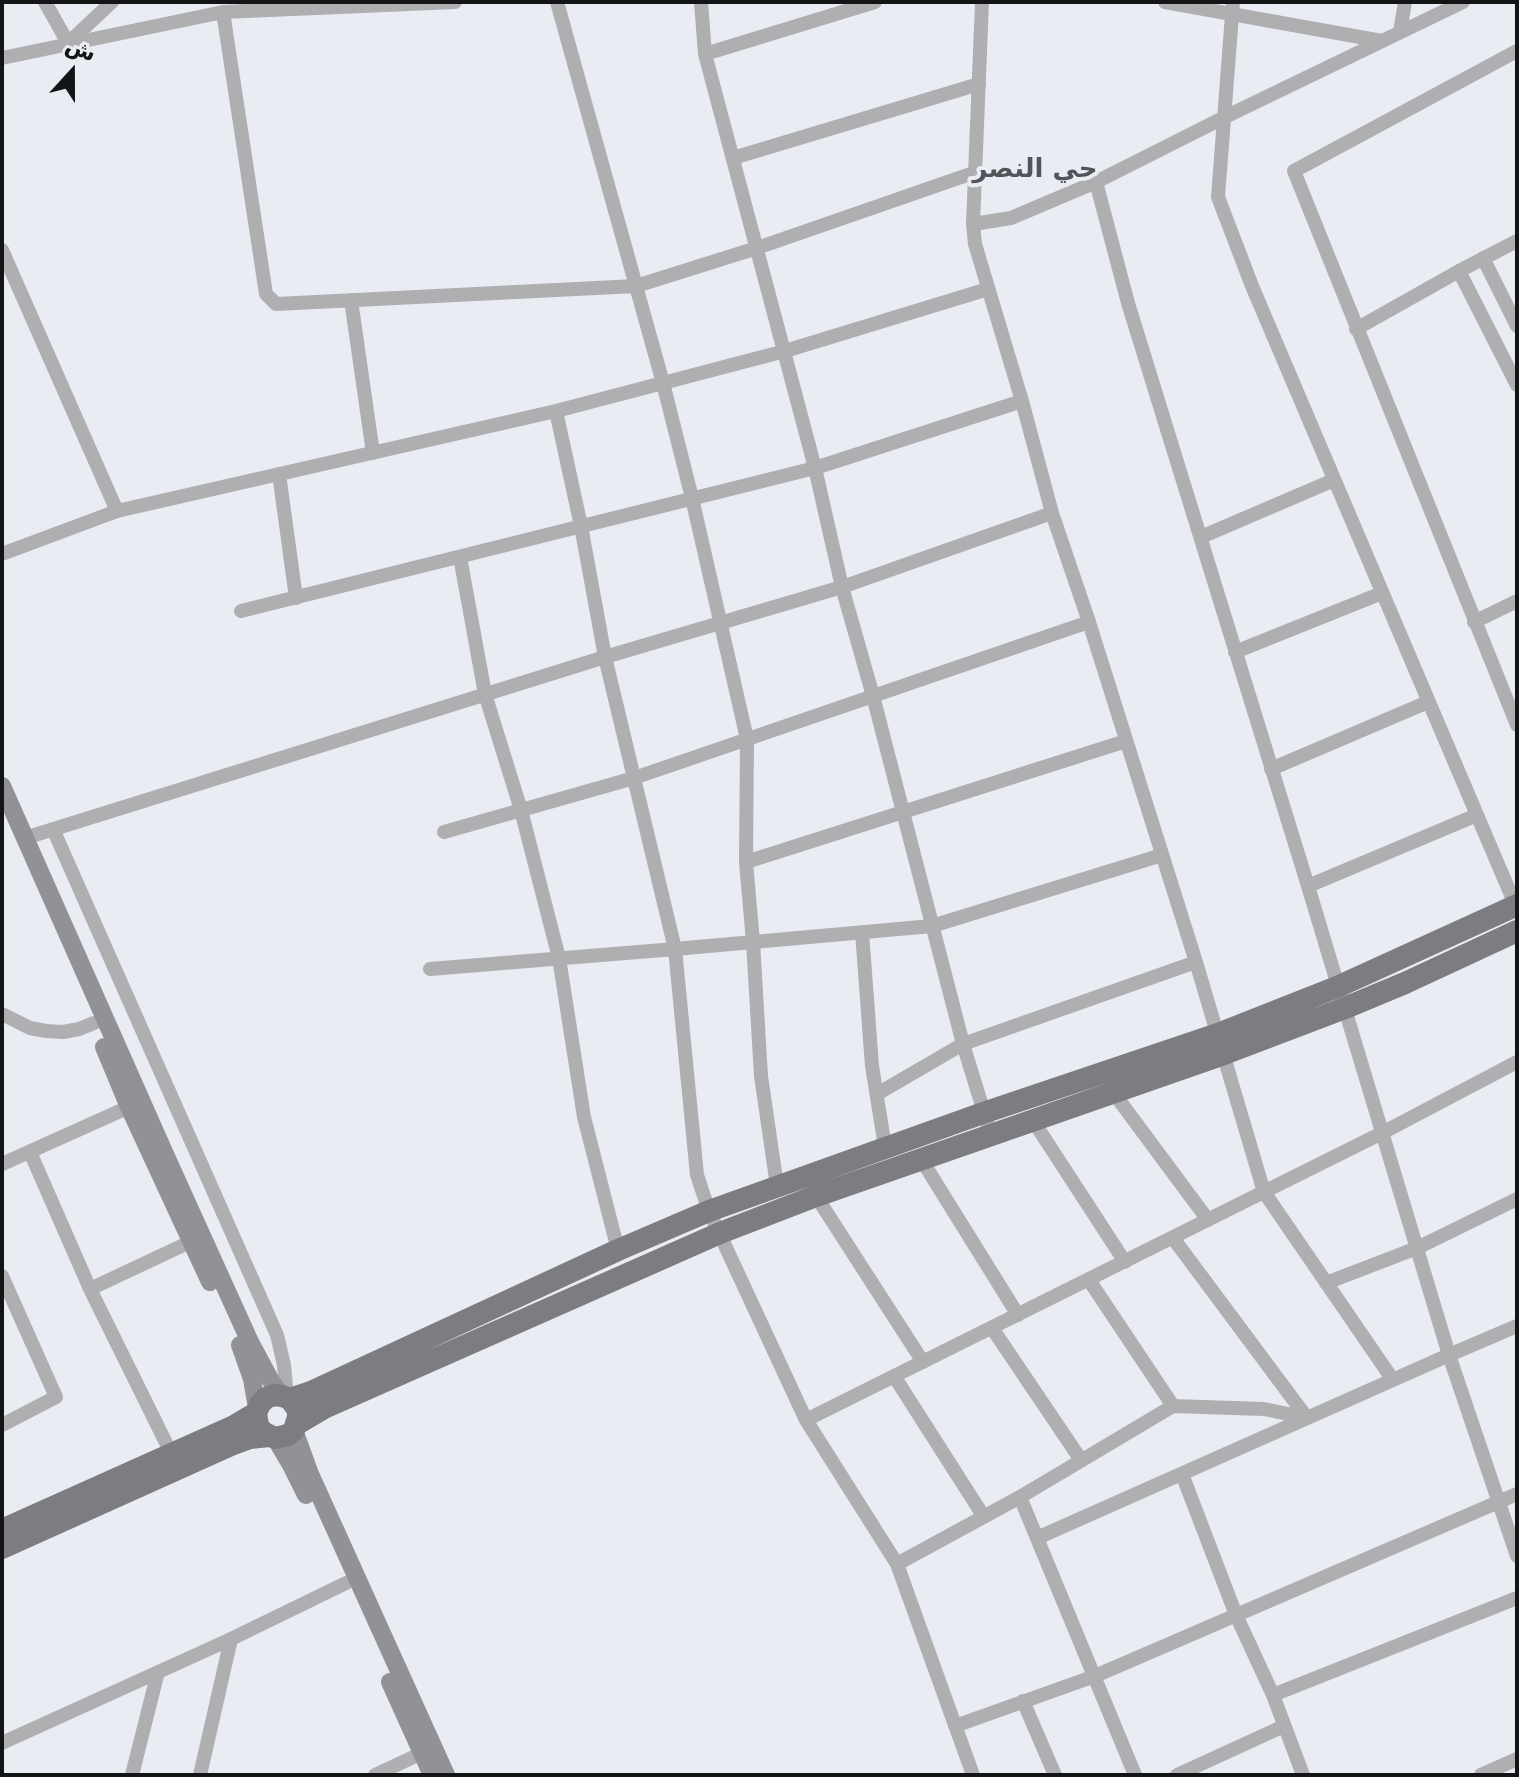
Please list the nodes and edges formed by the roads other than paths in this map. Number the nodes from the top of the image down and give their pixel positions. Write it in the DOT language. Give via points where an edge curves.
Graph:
graph roads {
  1 [pos="45,2"];
  2 [pos="112,2"];
  3 [pos="455,2"];
  4 [pos="557,2"];
  5 [pos="701,2"];
  6 [pos="875,2"];
  7 [pos="982,2"];
  8 [pos="1165,2"];
  9 [pos="1405,2"];
  10 [pos="1463,2"];
  11 [pos="1232,8"];
  12 [pos="223,12"];
  13 [pos="1400,32"];
  14 [pos="1382,41"];
  15 [pos="68,43"];
  16 [pos="1517,51"];
  17 [pos="705,54"];
  18 [pos="2,58"];
  19 [pos="979,84"];
  20 [pos="1225,117"];
  21 [pos="733,158"];
  22 [pos="976,172"];
  23 [pos="1096,182"];
  24 [pos="973,224"];
  25 [pos="1517,241"];
  26 [pos="757,248"];
  27 [pos="2,250"];
  28 [pos="1483,258"];
  29 [pos="1459,271"];
  30 [pos="16,282"];
  31 [pos="636,286"];
  32 [pos="2,289"];
  33 [pos="988,289"];
  34 [pos="351,300"];
  35 [pos="1517,326"];
  36 [pos="1356,329"];
  37 [pos="785,351"];
  38 [pos="663,383"];
  39 [pos="1517,385"];
  40 [pos="1022,401"];
  41 [pos="556,411"];
  42 [pos="373,453"];
  43 [pos="815,468"];
  44 [pos="279,474"];
  45 [pos="1334,480"];
  46 [pos="692,498"];
  47 [pos="117,511"];
  48 [pos="1052,513"];
  49 [pos="581,526"];
  50 [pos="1201,537"];
  51 [pos="2,554"];
  52 [pos="460,557"];
  53 [pos="842,587"];
  54 [pos="1382,593"];
  55 [pos="296,598"];
  56 [pos="1517,601"];
  57 [pos="241,611"];
  58 [pos="1089,622"];
  59 [pos="1474,622"];
  60 [pos="721,623"];
  61 [pos="1235,652"];
  62 [pos="605,657"];
  63 [pos="485,694"];
  64 [pos="873,696"];
  65 [pos="1428,702"];
  66 [pos="1517,725"];
  67 [pos="747,739"];
  68 [pos="1126,741"];
  69 [pos="1271,769"];
  70 [pos="634,778"];
  71 [pos="2,786"];
  72 [pos="521,810"];
  73 [pos="903,813"];
  74 [pos="1477,815"];
  75 [pos="2,817"];
  76 [pos="53,829"];
  77 [pos="444,832"];
  78 [pos="25,838"];
  79 [pos="1162,855"];
  80 [pos="746,862"];
  81 [pos="1308,886"];
  82 [pos="1517,907"];
  83 [pos="932,926"];
  84 [pos="1517,931"];
  85 [pos="862,932"];
  86 [pos="753,942"];
  87 [pos="675,949"];
  88 [pos="559,958"];
  89 [pos="1196,962"];
  90 [pos="430,969"];
  91 [pos="1341,998"];
  92 [pos="2,1014"];
  93 [pos="94,1023"];
  94 [pos="963,1044"];
  95 [pos="1221,1044"];
  96 [pos="1517,1062"];
  97 [pos="1113,1092"];
  98 [pos="877,1094"];
  99 [pos="129,1107"];
  100 [pos="983,1113"];
  101 [pos="1032,1119"];
  102 [pos="1382,1133"];
  103 [pos="991,1135"];
  104 [pos="885,1147"];
  105 [pos="30,1152"];
  106 [pos="921,1159"];
  107 [pos="2,1164"];
  108 [pos="777,1186"];
  109 [pos="1264,1192"];
  110 [pos="816,1196"];
  111 [pos="1517,1199"];
  112 [pos="709,1211"];
  113 [pos="1208,1220"];
  114 [pos="720,1233"];
  115 [pos="1173,1238"];
  116 [pos="190,1242"];
  117 [pos="1417,1248"];
  118 [pos="618,1250"];
  119 [pos="1125,1262"];
  120 [pos="2,1276"];
  121 [pos="1089,1280"];
  122 [pos="1326,1283"];
  123 [pos="90,1289"];
  124 [pos="1018,1315"];
  125 [pos="1517,1326"];
  126 [pos="992,1328"];
  127 [pos="1449,1355"];
  128 [pos="415,1356"];
  129 [pos="923,1362"];
  130 [pos="894,1376"];
  131 [pos="1393,1380"];
  132 [pos="286,1397"];
  133 [pos="1173,1406"];
  134 [pos="257,1411"];
  135 [pos="1307,1418"];
  136 [pos="806,1420"];
  137 [pos="2,1425"];
  138 [pos="284,1432"];
  139 [pos="172,1455"];
  140 [pos="1081,1460"];
  141 [pos="1182,1474"];
  142 [pos="1517,1494"];
  143 [pos="1020,1497"];
  144 [pos="1499,1502"];
  145 [pos="984,1517"];
  146 [pos="2,1530"];
  147 [pos="1037,1538"];
  148 [pos="2,1548"];
  149 [pos="1517,1556"];
  150 [pos="897,1564"];
  151 [pos="346,1583"];
  152 [pos="1517,1598"];
  153 [pos="1236,1615"];
  154 [pos="231,1639"];
  155 [pos="158,1672"];
  156 [pos="1095,1676"];
  157 [pos="1273,1695"];
  158 [pos="1023,1701"];
  159 [pos="955,1726"];
  160 [pos="1284,1726"];
  161 [pos="2,1743"];
  162 [pos="422,1753"];
  163 [pos="1517,1759"];
  164 [pos="132,1775"];
  165 [pos="200,1775"];
  166 [pos="375,1775"];
  167 [pos="432,1775"];
  168 [pos="446,1775"];
  169 [pos="973,1775"];
  170 [pos="1055,1775"];
  171 [pos="1135,1775"];
  172 [pos="1177,1775"];
  173 [pos="1303,1775"];
  174 [pos="1481,1775"];
  1 -- 15 [label="street"];
  2 -- 15 [label="street"];
  3 -- 12 [label="street"];
  4 -- 31 [label="street"];
  5 -- 17 [label="street"];
  6 -- 17 [label="street"];
  7 -- 19 [label="street"];
  8 -- 11 [label="street"];
  9 -- 13 [label="street"];
  10 -- 13 [label="street"];
  11 -- 14 [label="street"];
  11 -- 20 [label="street"];
  12 -- 15 [label="street"];
  12 -- 34 [label="street" via="266,294 276,304"];
  13 -- 14 [label="street"];
  14 -- 20 [label="street"];
  15 -- 18 [label="street"];
  16 -- 36 [label="street" via="1294,171"];
  17 -- 21 [label="street"];
  19 -- 21 [label="street"];
  19 -- 22 [label="street"];
  20 -- 23 [label="street"];
  20 -- 45 [label="street" via="1218,197"];
  21 -- 26 [label="street"];
  22 -- 24 [label="street"];
  22 -- 26 [label="street"];
  23 -- 24 [label="street" via="1011,218"];
  23 -- 50 [label="street"];
  24 -- 33 [label="street"];
  25 -- 28 [label="street"];
  26 -- 31 [label="street"];
  26 -- 37 [label="street"];
  27 -- 30 [label="street"];
  28 -- 29 [label="street"];
  28 -- 35 [label="street"];
  29 -- 36 [label="street"];
  29 -- 39 [label="street"];
  30 -- 32 [label="street"];
  30 -- 47 [label="street"];
  31 -- 34 [label="street"];
  31 -- 38 [label="street"];
  33 -- 37 [label="street"];
  33 -- 40 [label="street"];
  34 -- 42 [label="street"];
  36 -- 59 [label="street"];
  37 -- 38 [label="street"];
  37 -- 43 [label="street"];
  38 -- 41 [label="street"];
  38 -- 46 [label="street"];
  40 -- 43 [label="street"];
  40 -- 48 [label="street"];
  41 -- 42 [label="street"];
  41 -- 49 [label="street"];
  42 -- 44 [label="street"];
  43 -- 46 [label="street"];
  43 -- 53 [label="street"];
  44 -- 47 [label="street"];
  44 -- 55 [label="street"];
  45 -- 50 [label="street"];
  45 -- 54 [label="street"];
  46 -- 49 [label="street"];
  46 -- 60 [label="street"];
  47 -- 51 [label="street"];
  48 -- 53 [label="street"];
  48 -- 58 [label="street"];
  49 -- 52 [label="street"];
  49 -- 62 [label="street"];
  50 -- 61 [label="street"];
  52 -- 55 [label="street"];
  52 -- 63 [label="street"];
  53 -- 60 [label="street"];
  53 -- 64 [label="street"];
  54 -- 61 [label="street"];
  54 -- 65 [label="street"];
  55 -- 57 [label="street"];
  56 -- 59 [label="street"];
  58 -- 64 [label="street"];
  58 -- 68 [label="street"];
  59 -- 66 [label="street"];
  60 -- 62 [label="street"];
  60 -- 67 [label="street"];
  61 -- 69 [label="street"];
  62 -- 63 [label="street"];
  62 -- 70 [label="street"];
  63 -- 72 [label="street"];
  63 -- 76 [label="street"];
  64 -- 67 [label="street"];
  64 -- 73 [label="street"];
  65 -- 69 [label="street"];
  65 -- 74 [label="street"];
  67 -- 70 [label="street"];
  67 -- 80 [label="street"];
  68 -- 73 [label="street"];
  68 -- 79 [label="street"];
  69 -- 81 [label="street"];
  70 -- 72 [label="street"];
  70 -- 87 [label="street"];
  71 -- 78 [label="street"];
  72 -- 77 [label="street"];
  72 -- 88 [label="street"];
  73 -- 80 [label="street"];
  73 -- 83 [label="street"];
  74 -- 81 [label="street"];
  74 -- 82 [label="street"];
  75 -- 93 [label="street"];
  76 -- 78 [label="street"];
  76 -- 132 [label="street" via="277,1335"];
  78 -- 132 [label="street" via="250,1342"];
  79 -- 83 [label="street"];
  79 -- 89 [label="street"];
  80 -- 86 [label="street"];
  81 -- 91 [label="street"];
  82 -- 91 [label="main road"];
  83 -- 85 [label="street"];
  83 -- 94 [label="street"];
  84 -- 91 [label="main road" via="1463,957"];
  85 -- 86 [label="street"];
  85 -- 98 [label="street"];
  86 -- 87 [label="street"];
  86 -- 108 [label="street" via="761,1076"];
  87 -- 88 [label="street"];
  87 -- 112 [label="street" via="697,1175"];
  88 -- 90 [label="street"];
  88 -- 118 [label="street" via="584,1117"];
  89 -- 94 [label="street"];
  89 -- 95 [label="street"];
  91 -- 95 [label="main road"];
  91 -- 102 [label="street"];
  92 -- 93 [label="street" via="46,1031"];
  93 -- 99 [label="street"];
  94 -- 98 [label="street"];
  94 -- 100 [label="street"];
  95 -- 97 [label="main road"];
  95 -- 100 [label="main road"];
  95 -- 109 [label="street"];
  96 -- 102 [label="street"];
  97 -- 101 [label="main road"];
  97 -- 113 [label="street"];
  98 -- 104 [label="street"];
  99 -- 105 [label="street"];
  99 -- 116 [label="street"];
  100 -- 103 [label="street"];
  100 -- 104 [label="main road"];
  101 -- 103 [label="main road"];
  101 -- 119 [label="street"];
  102 -- 109 [label="street"];
  102 -- 117 [label="street"];
  103 -- 106 [label="main road"];
  104 -- 108 [label="main road"];
  105 -- 107 [label="street"];
  105 -- 123 [label="street"];
  106 -- 110 [label="main road"];
  106 -- 124 [label="street"];
  108 -- 112 [label="main road"];
  109 -- 113 [label="street"];
  109 -- 122 [label="street"];
  110 -- 114 [label="main road"];
  110 -- 129 [label="street"];
  111 -- 117 [label="street"];
  112 -- 114 [label="street"];
  112 -- 118 [label="main road"];
  113 -- 115 [label="street"];
  114 -- 128 [label="main road"];
  114 -- 136 [label="street"];
  115 -- 119 [label="street"];
  115 -- 135 [label="street"];
  116 -- 123 [label="street"];
  116 -- 134 [label="street" via="243,1350"];
  117 -- 122 [label="street"];
  117 -- 127 [label="street"];
  118 -- 128 [label="main road"];
  119 -- 121 [label="street"];
  120 -- 137 [label="street" via="56,1397"];
  121 -- 124 [label="street"];
  121 -- 133 [label="street"];
  122 -- 131 [label="street"];
  123 -- 139 [label="street"];
  124 -- 126 [label="street"];
  125 -- 127 [label="street"];
  126 -- 129 [label="street"];
  126 -- 140 [label="street"];
  127 -- 131 [label="street"];
  127 -- 144 [label="street"];
  128 -- 132 [label="main road"];
  128 -- 138 [label="main road"];
  129 -- 130 [label="street"];
  130 -- 136 [label="street"];
  130 -- 145 [label="street"];
  131 -- 135 [label="street"];
  132 -- 134 [label="main road" via="266,1398"];
  132 -- 138 [label="main road" via="298,1410"];
  133 -- 135 [label="street" via="1264,1409"];
  133 -- 140 [label="street"];
  134 -- 138 [label="main road" via="258,1426"];
  134 -- 139 [label="main road"];
  135 -- 141 [label="street"];
  136 -- 150 [label="street"];
  138 -- 148 [label="main road" via="231,1445"];
  138 -- 151 [label="street" via="296,1475"];
  138 -- 168 [label="street" via="304,1460"];
  139 -- 146 [label="main road"];
  140 -- 143 [label="street"];
  141 -- 147 [label="street"];
  141 -- 153 [label="street"];
  142 -- 144 [label="street"];
  143 -- 145 [label="street"];
  143 -- 147 [label="street"];
  144 -- 149 [label="street"];
  144 -- 153 [label="street"];
  145 -- 150 [label="street"];
  147 -- 156 [label="street"];
  150 -- 159 [label="street"];
  151 -- 154 [label="street"];
  151 -- 162 [label="street"];
  152 -- 157 [label="street"];
  153 -- 156 [label="street"];
  153 -- 157 [label="street"];
  154 -- 155 [label="street"];
  154 -- 165 [label="street"];
  155 -- 161 [label="street"];
  155 -- 164 [label="street"];
  156 -- 158 [label="street"];
  156 -- 171 [label="street"];
  157 -- 160 [label="street"];
  158 -- 159 [label="street"];
  158 -- 170 [label="street"];
  159 -- 169 [label="street"];
  160 -- 172 [label="street"];
  160 -- 173 [label="street"];
  162 -- 166 [label="street"];
  162 -- 167 [label="street"];
  163 -- 174 [label="street"];
}
